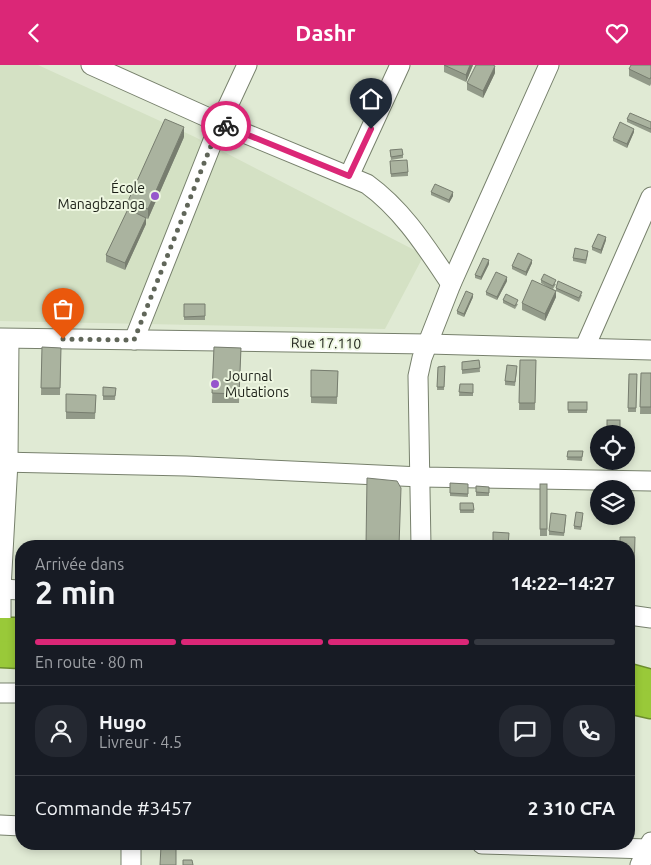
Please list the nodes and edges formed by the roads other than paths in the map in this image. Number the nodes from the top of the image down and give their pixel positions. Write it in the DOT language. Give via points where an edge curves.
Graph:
graph roads {
  1 [pos="92,65"];
  2 [pos="247,65"];
  3 [pos="400,65"];
  4 [pos="549,65"];
  5 [pos="220,123"];
  6 [pos="349,176"];
  7 [pos="651,197"];
  8 [pos="451,284"];
  9 [pos="5,338"];
  10 [pos="134,340"];
  11 [pos="428,344"];
  12 [pos="585,347"];
  13 [pos="651,350"];
  14 [pos="4,462"];
  15 [pos="421,477"];
  16 [pos="651,481"];
  17 [pos="421,540"];
  18 [pos="1,589"];
  19 [pos="15,590"];
  20 [pos="635,616"];
  21 [pos="651,618"];
  22 [pos="6,637"];
  23 [pos="15,648"];
  24 [pos="635,679"];
  25 [pos="651,683"];
  26 [pos="0,693"];
  27 [pos="15,693"];
  28 [pos="635,701"];
  29 [pos="651,705"];
  30 [pos="0,825"];
  31 [pos="15,826"];
  32 [pos="131,850"];
  33 [pos="605,850"];
  34 [pos="646,852"];
  35 [pos="131,865"];
  1 -- 5 [label="street"];
  2 -- 5 [label="street"];
  3 -- 6 [label="street"];
  4 -- 8 [label="street"];
  5 -- 6 [label="street"];
  5 -- 10 [label="street"];
  6 -- 8 [label="street" via="385,197 412,227"];
  7 -- 12 [label="street"];
  8 -- 11 [label="street"];
  9 -- 10 [label="street, Rue 17.110"];
  9 -- 14 [label="street"];
  10 -- 11 [label="street, Rue 17.110"];
  11 -- 12 [label="street, Rue 17.110"];
  11 -- 15 [label="street" via="418,376"];
  12 -- 13 [label="street, Rue 17.110"];
  14 -- 15 [label="street" via="186,466"];
  14 -- 18 [label="street"];
  15 -- 16 [label="street"];
  15 -- 17 [label="street"];
  18 -- 19 [label="street"];
  18 -- 22 [label="street"];
  20 -- 21 [label="street"];
  22 -- 23 [label="highway"];
  24 -- 25 [label="highway"];
  26 -- 27 [label="street"];
  28 -- 29 [label="highway"];
  30 -- 31 [label="street"];
  32 -- 35 [label="street"];
  33 -- 34 [label="street"];
}
